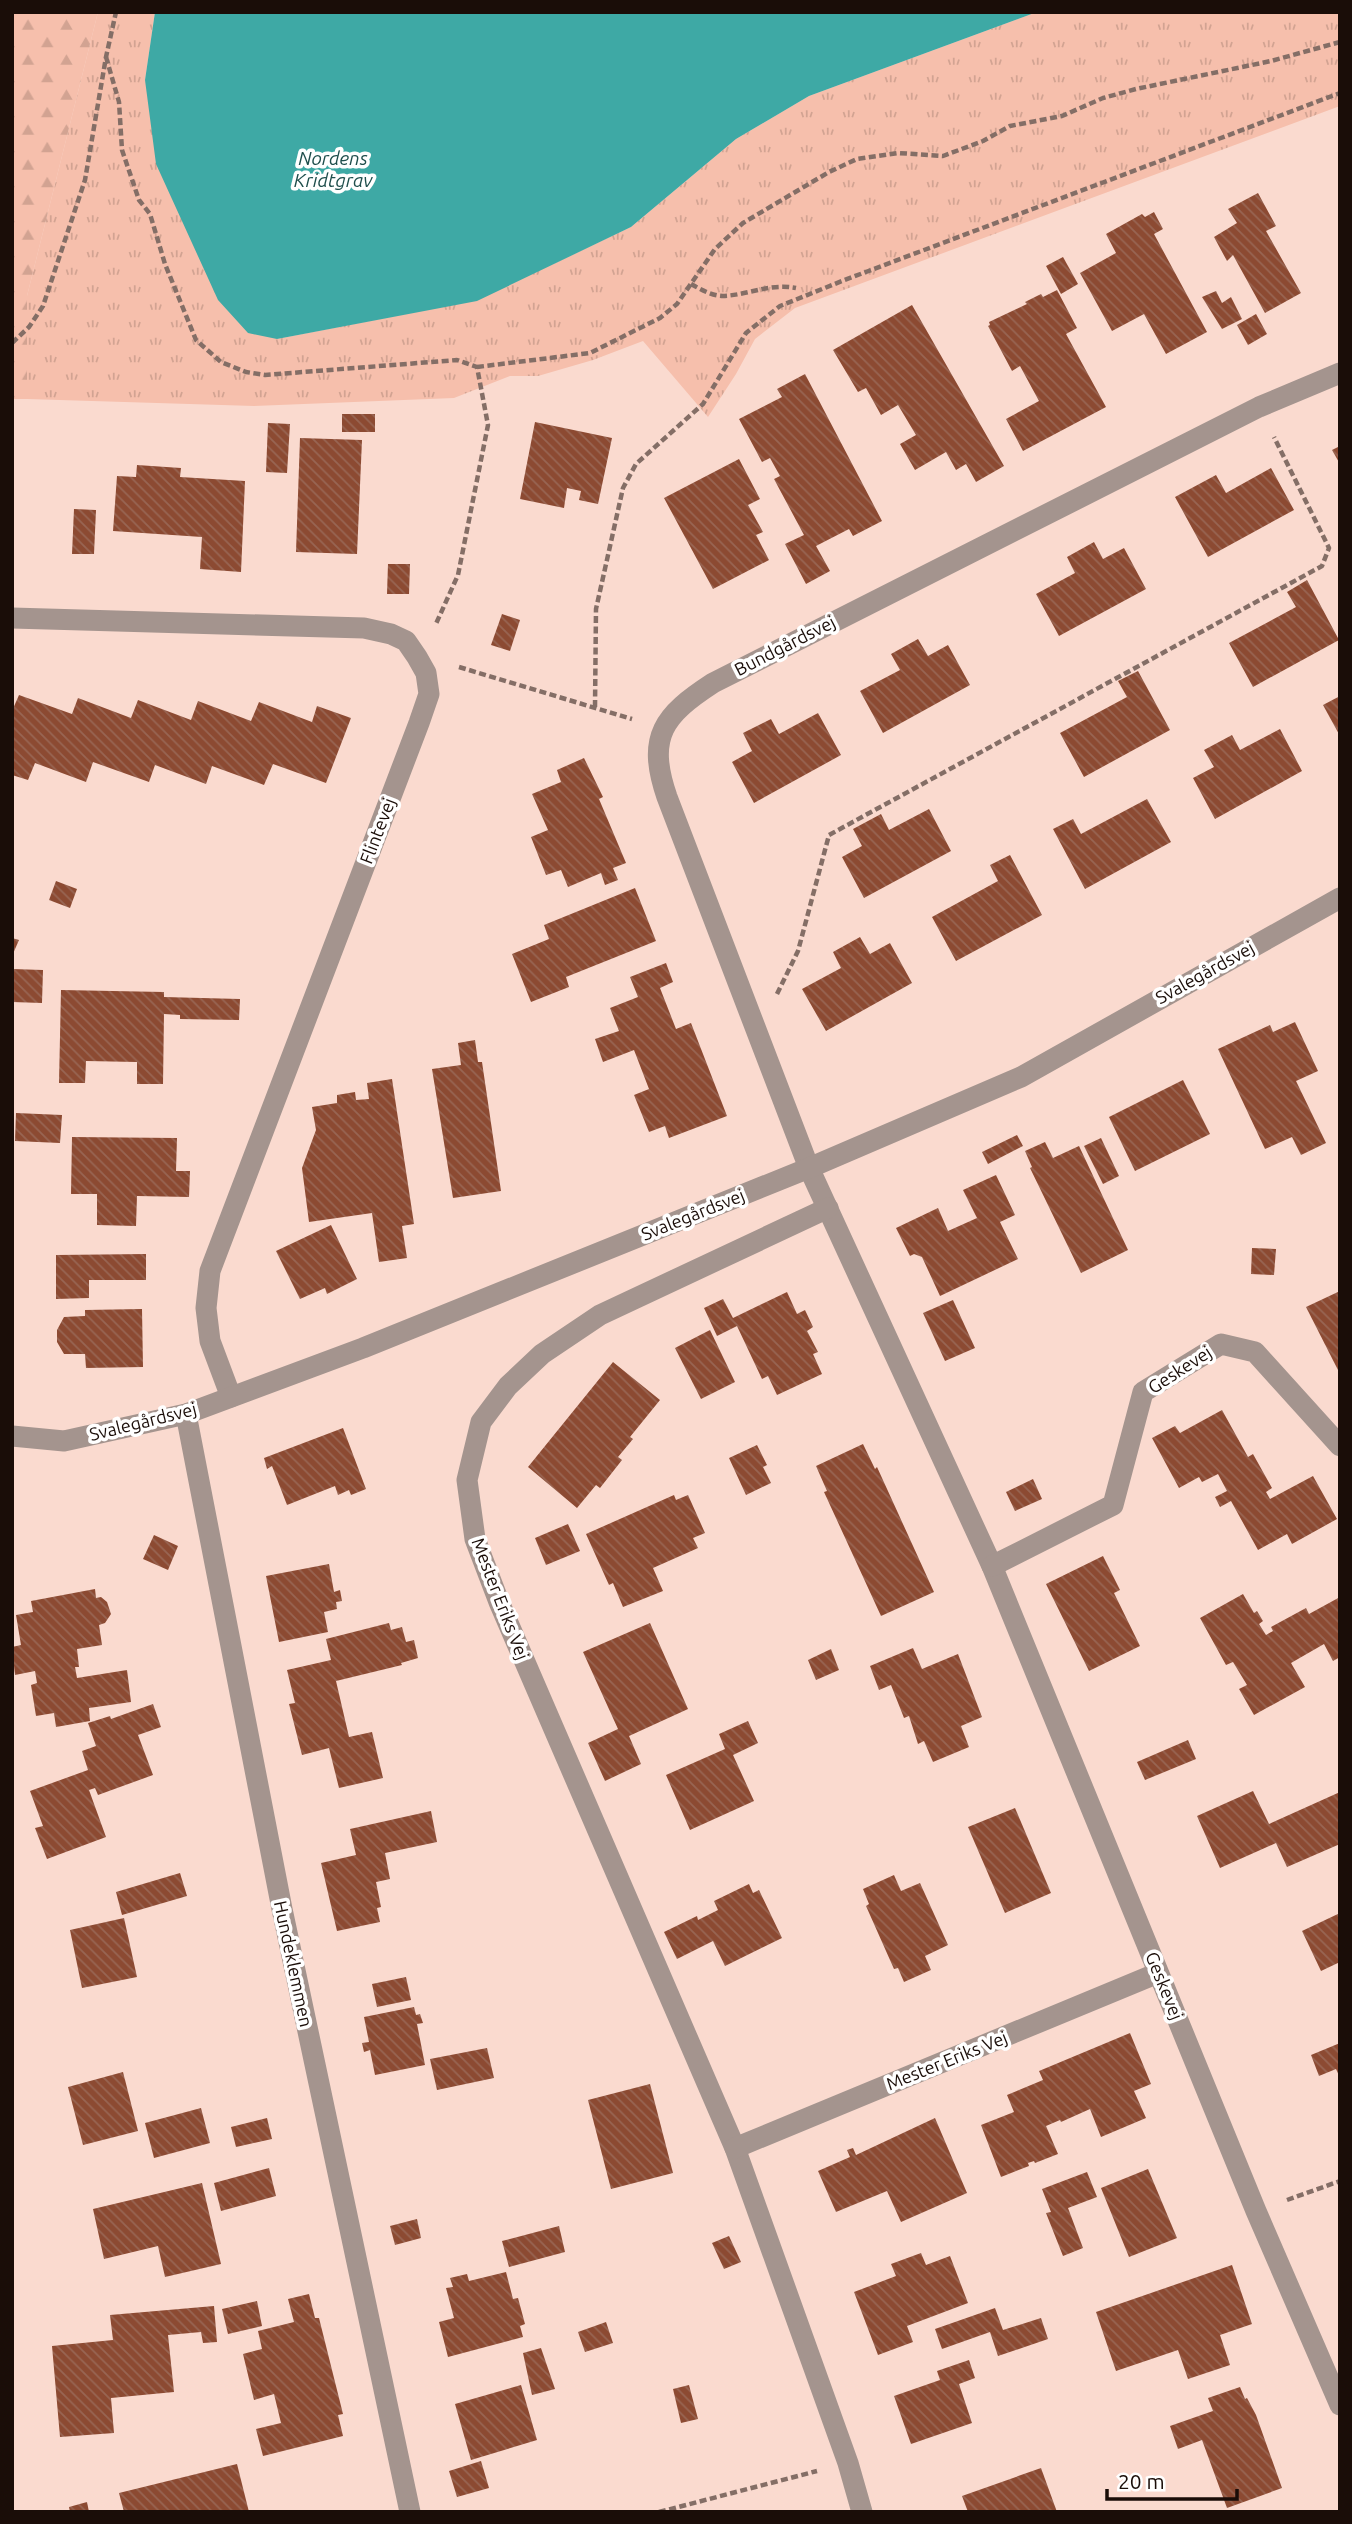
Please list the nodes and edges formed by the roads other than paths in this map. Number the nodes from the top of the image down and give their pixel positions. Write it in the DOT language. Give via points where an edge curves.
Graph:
graph roads {
  1 [pos="1340,373"];
  2 [pos="12,618"];
  3 [pos="1340,898"];
  4 [pos="809,1168"];
  5 [pos="828,1208"];
  6 [pos="231,1397"];
  7 [pos="186,1414"];
  8 [pos="12,1436"];
  9 [pos="1340,1446"];
  10 [pos="992,1566"];
  11 [pos="1158,1973"];
  12 [pos="735,2148"];
  13 [pos="1340,2405"];
  14 [pos="410,2512"];
  15 [pos="862,2512"];
  1 -- 4 [label="street, Bundgårdsvej" via="1259,407 713,683 682,703 663,728 657,755 660,777"];
  2 -- 6 [label="street, Flintevej" via="364,628 406,641 426,673 429,694 210,1271 206,1308 210,1341"];
  3 -- 4 [label="street, Svalegårdsvej" via="1021,1077"];
  4 -- 5 [label="street, Geskevej"];
  4 -- 6 [label="street, Svalegårdsvej"];
  5 -- 10 [label="street, Geskevej"];
  5 -- 12 [label="street, Mester Eriks Vej" via="600,1315 542,1354 508,1386 481,1422 467,1480 475,1539 499,1602"];
  6 -- 7 [label="street, Svalegårdsvej"];
  7 -- 8 [label="street, Svalegårdsvej" via="64,1441"];
  7 -- 14 [label="street, Hundeklemmen" via="282,1909"];
  9 -- 10 [label="street, Geskevej" via="1255,1352 1221,1344 1143,1392 1113,1505"];
  10 -- 11 [label="street, Geskevej"];
  11 -- 12 [label="street, Mester Eriks Vej"];
  11 -- 13 [label="street, Geskevej"];
  12 -- 15 [label="street, Mester Eriks Vej"];
}
